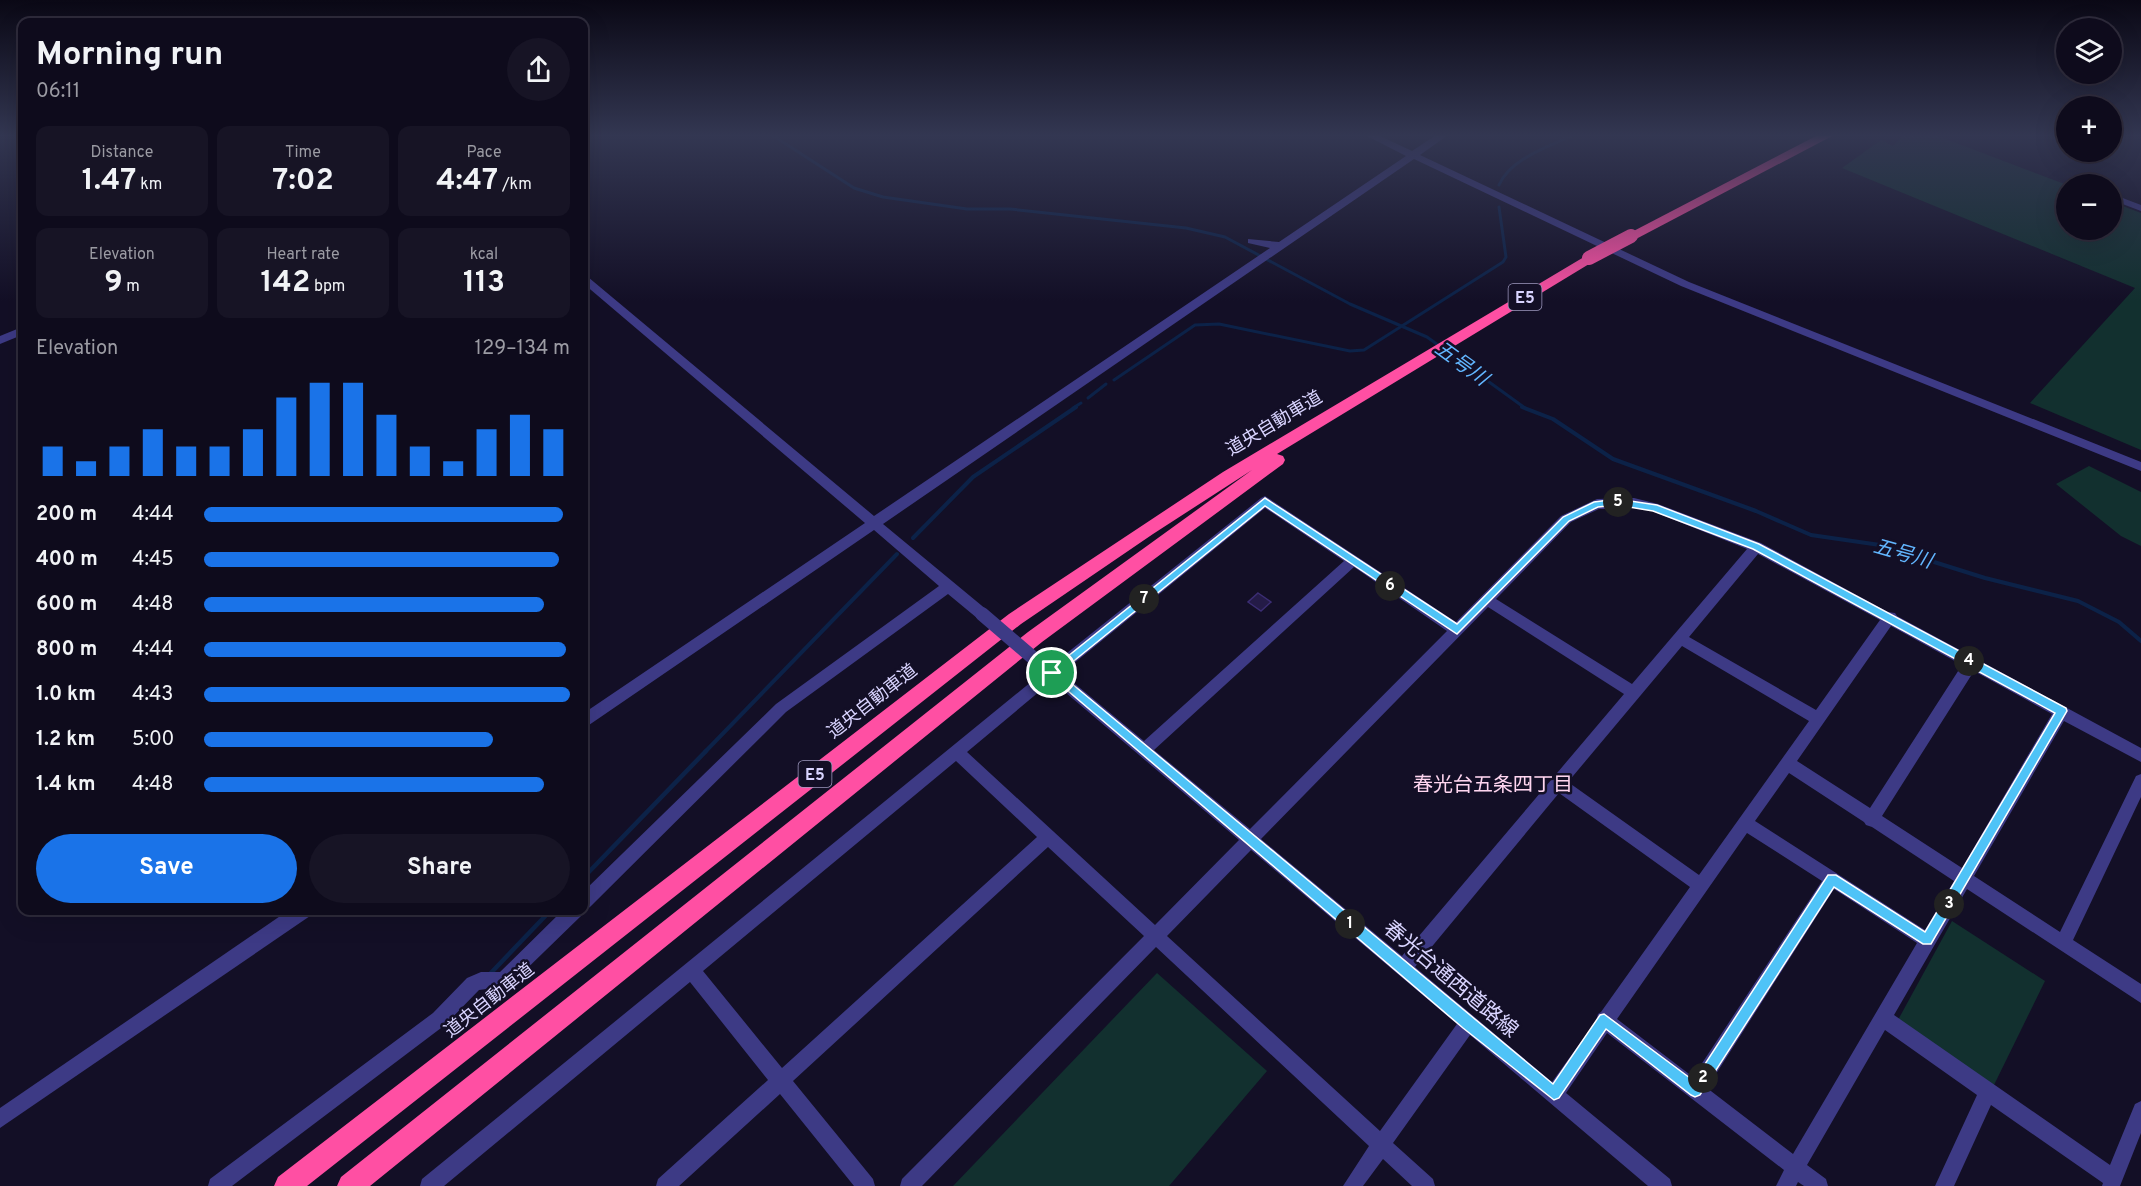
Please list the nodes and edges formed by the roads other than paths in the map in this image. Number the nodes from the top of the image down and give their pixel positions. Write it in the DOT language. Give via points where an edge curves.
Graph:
graph roads {
  1 [pos="1363,190"];
  2 [pos="1486,190"];
  3 [pos="1720,190"];
  4 [pos="2122,201"];
  5 [pos="2141,208"];
  6 [pos="1252,241"];
  7 [pos="1284,245"];
  8 [pos="588,282"];
  9 [pos="18,333"];
  10 [pos="0,340"];
  11 [pos="1365,395"];
  12 [pos="2141,467"];
  13 [pos="876,522"];
  14 [pos="1756,547"];
  15 [pos="1352,561"];
  16 [pos="950,586"];
  17 [pos="1487,600"];
  18 [pos="1890,617"];
  19 [pos="1457,630"];
  20 [pos="1680,638"];
  21 [pos="1971,662"];
  22 [pos="1049,670"];
  23 [pos="1635,693"];
  24 [pos="2062,711"];
  25 [pos="588,718"];
  26 [pos="1818,719"];
  27 [pos="1144,750"];
  28 [pos="956,752"];
  29 [pos="2141,755"];
  30 [pos="1787,763"];
  31 [pos="2141,780"];
  32 [pos="1559,784"];
  33 [pos="1871,820"];
  34 [pos="1744,822"];
  35 [pos="1048,837"];
  36 [pos="1249,839"];
  37 [pos="1832,879"];
  38 [pos="1963,879"];
  39 [pos="1700,885"];
  40 [pos="588,898"];
  41 [pos="297,915"];
  42 [pos="570,915"];
  43 [pos="1154,936"];
  44 [pos="1927,940"];
  45 [pos="2063,943"];
  46 [pos="1403,968"];
  47 [pos="691,970"];
  48 [pos="2141,994"];
  49 [pos="1883,1018"];
  50 [pos="1604,1020"];
  51 [pos="1468,1023"];
  52 [pos="782,1081"];
  53 [pos="1695,1090"];
  54 [pos="1988,1092"];
  55 [pos="1554,1093"];
  56 [pos="2141,1110"];
  57 [pos="0,1119"];
  58 [pos="1382,1145"];
  59 [pos="1795,1167"];
  60 [pos="2112,1183"];
  61 [pos="217,1186"];
  62 [pos="287,1186"];
  63 [pos="350,1186"];
  64 [pos="429,1186"];
  65 [pos="665,1186"];
  66 [pos="866,1186"];
  67 [pos="909,1186"];
  68 [pos="1352,1186"];
  69 [pos="1426,1186"];
  70 [pos="1663,1186"];
  71 [pos="1785,1186"];
  72 [pos="1819,1186"];
  73 [pos="1944,1186"];
  1 -- 7 [label="street"];
  2 -- 12 [label="street" via="1685,284"];
  3 -- 11 [label="highway, 道央自動車道 / E5, bridge" via="1589,258"];
  4 -- 5 [label="street"];
  6 -- 7 [label="street"];
  7 -- 13 [label="street"];
  8 -- 13 [label="street, 春光台通西道路線"];
  9 -- 10 [label="street"];
  11 -- 62 [label="highway, 道央自動車道 / E5" via="1156,523 1007,626"];
  11 -- 63 [label="highway, 道央自動車道 / E5" via="1035,637"];
  13 -- 16 [label="street, 春光台通西道路線"];
  13 -- 25 [label="street"];
  14 -- 17 [label="street" via="1654,507 1597,504 1566,519"];
  14 -- 18 [label="street"];
  14 -- 20 [label="street"];
  15 -- 19 [label="street"];
  15 -- 22 [label="street" via="1265,501"];
  15 -- 27 [label="street"];
  16 -- 22 [label="street, 春光台通西道路線, bridge"];
  16 -- 40 [label="street" via="781,708"];
  17 -- 19 [label="street"];
  17 -- 23 [label="street"];
  18 -- 21 [label="street"];
  18 -- 26 [label="street"];
  19 -- 36 [label="street"];
  20 -- 23 [label="street"];
  20 -- 26 [label="street"];
  21 -- 24 [label="street"];
  21 -- 33 [label="street"];
  22 -- 27 [label="street, 春光台通西道路線"];
  22 -- 28 [label="street"];
  23 -- 32 [label="street"];
  24 -- 29 [label="street"];
  24 -- 38 [label="street"];
  26 -- 30 [label="street"];
  27 -- 36 [label="street, 春光台通西道路線"];
  28 -- 35 [label="street"];
  28 -- 47 [label="street"];
  30 -- 33 [label="street"];
  30 -- 34 [label="street"];
  31 -- 45 [label="street"];
  32 -- 39 [label="street"];
  32 -- 46 [label="street"];
  33 -- 38 [label="street"];
  34 -- 37 [label="street"];
  34 -- 39 [label="street"];
  35 -- 43 [label="street"];
  35 -- 52 [label="street"];
  36 -- 43 [label="street"];
  36 -- 46 [label="street, 春光台通西道路線"];
  37 -- 44 [label="street"];
  37 -- 53 [label="street"];
  38 -- 44 [label="street"];
  38 -- 45 [label="street"];
  39 -- 50 [label="street"];
  41 -- 57 [label="street"];
  42 -- 61 [label="street" via="503,980 473,984 439,1019"];
  43 -- 58 [label="street"];
  43 -- 67 [label="street"];
  44 -- 49 [label="street"];
  45 -- 48 [label="street"];
  46 -- 51 [label="street, 春光台通西道路線"];
  47 -- 52 [label="street"];
  47 -- 64 [label="street"];
  49 -- 54 [label="street"];
  49 -- 59 [label="street"];
  50 -- 53 [label="street"];
  50 -- 55 [label="street"];
  51 -- 55 [label="street, 春光台通西道路線"];
  51 -- 58 [label="street"];
  52 -- 65 [label="street"];
  52 -- 66 [label="street"];
  53 -- 59 [label="street"];
  54 -- 60 [label="street"];
  54 -- 73 [label="street"];
  55 -- 70 [label="street, 春光台通西道路線"];
  56 -- 60 [label="street"];
  58 -- 68 [label="street"];
  58 -- 69 [label="street"];
  59 -- 71 [label="street"];
  59 -- 72 [label="street"];
}
